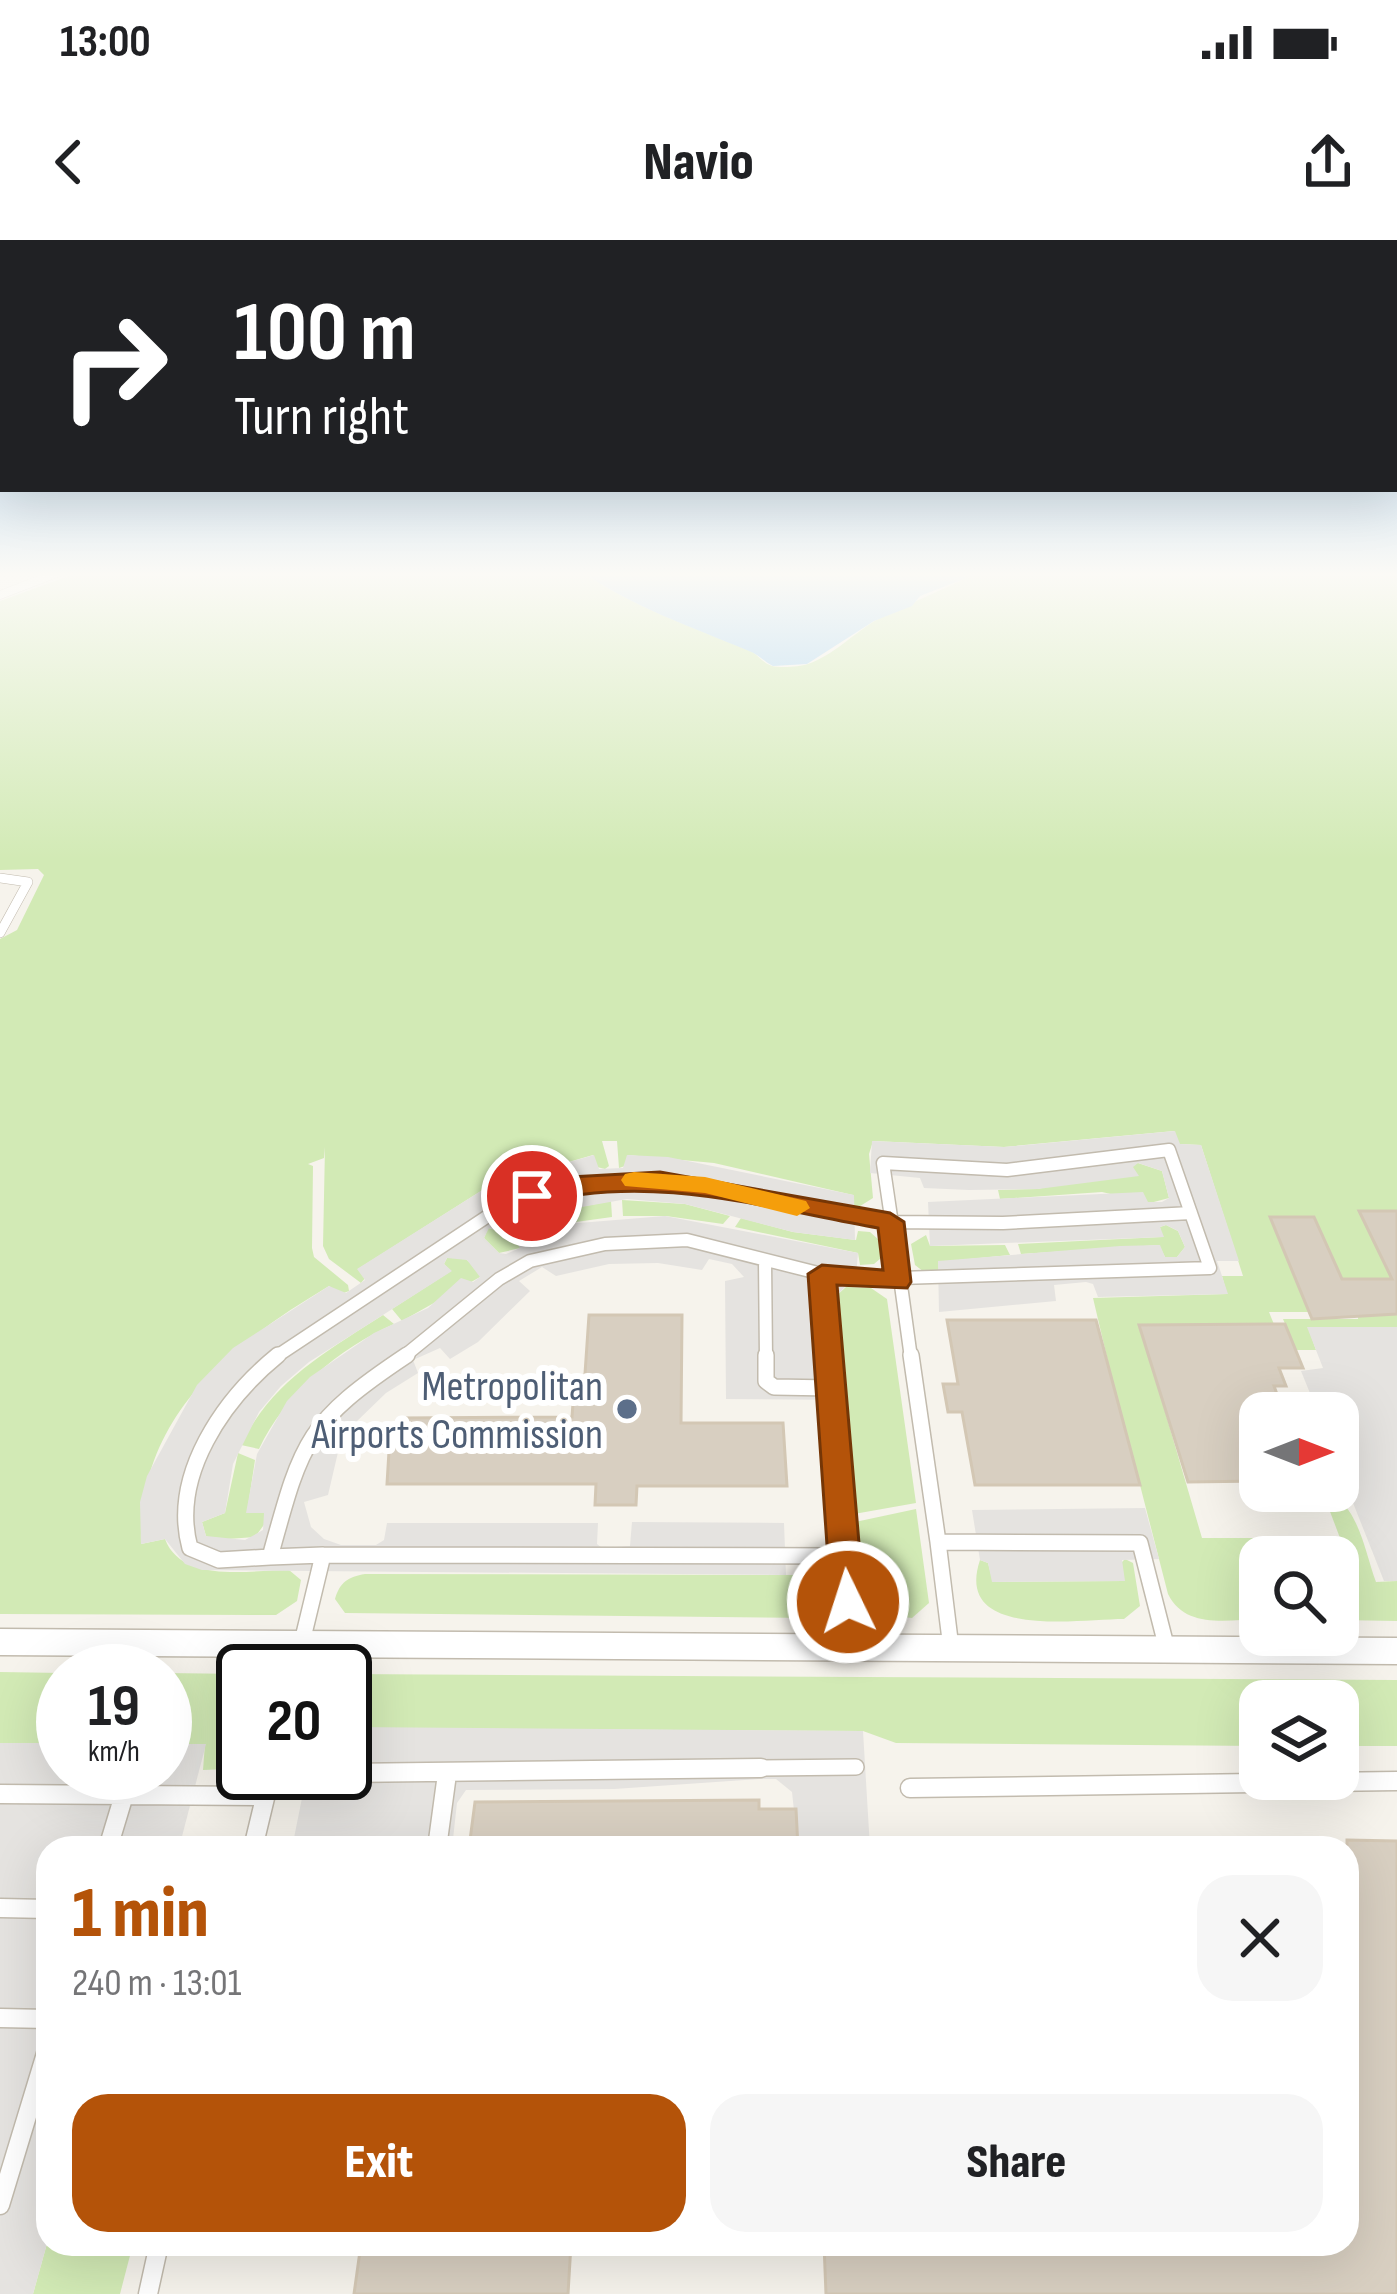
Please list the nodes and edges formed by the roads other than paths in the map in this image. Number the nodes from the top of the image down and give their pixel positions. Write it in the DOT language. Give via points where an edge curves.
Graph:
graph roads {
  1 [pos="0,878"];
  2 [pos="0,933"];
  3 [pos="1191,1213"];
  4 [pos="890,1222"];
  5 [pos="765,1259"];
  6 [pos="822,1274"];
  7 [pos="898,1282"];
  8 [pos="831,1388"];
  9 [pos="938,1542"];
  10 [pos="323,1555"];
  11 [pos="844,1556"];
  12 [pos="270,1557"];
  13 [pos="0,1642"];
  14 [pos="301,1644"];
  15 [pos="850,1647"];
  16 [pos="951,1648"];
  17 [pos="1167,1650"];
  18 [pos="1397,1651"];
  19 [pos="216,1653"];
  20 [pos="372,1656"];
  21 [pos="856,1767"];
  22 [pos="372,1773"];
  23 [pos="447,1774"];
  24 [pos="1397,1781"];
  25 [pos="910,1788"];
  26 [pos="0,1795"];
  27 [pos="36,1795"];
  28 [pos="122,1800"];
  29 [pos="264,1800"];
  30 [pos="112,1836"];
  31 [pos="256,1836"];
  32 [pos="439,1836"];
  33 [pos="0,1908"];
  34 [pos="36,1909"];
  35 [pos="0,2018"];
  36 [pos="36,2019"];
  37 [pos="36,2086"];
  38 [pos="0,2205"];
  39 [pos="156,2256"];
  40 [pos="148,2294"];
  1 -- 2 [label="lane" via="28,882"];
  3 -- 4 [label="lane"];
  3 -- 4 [label="lane" via="1169,1150 1007,1170 883,1162"];
  3 -- 7 [label="lane" via="1210,1268"];
  4 -- 7 [label="lane"];
  4 -- 12 [label="lane" via="660,1180 570,1185 497,1210 293,1340 229,1400 190,1481 182,1523 190,1548 219,1560"];
  5 -- 6 [label="lane"];
  5 -- 8 [label="lane" via="766,1381"];
  5 -- 12 [label="lane" via="649,1238 558,1252 500,1279 343,1398 313,1432"];
  6 -- 7 [label="lane"];
  6 -- 8 [label="lane"];
  7 -- 9 [label="lane"];
  8 -- 11 [label="lane"];
  9 -- 16 [label="lane"];
  9 -- 17 [label="lane" via="1140,1543"];
  10 -- 11 [label="lane"];
  10 -- 12 [label="lane"];
  10 -- 14 [label="lane"];
  11 -- 15 [label="lane"];
  13 -- 19 [label="street"];
  15 -- 16 [label="street"];
  15 -- 20 [label="street"];
  16 -- 17 [label="street"];
  17 -- 18 [label="street"];
  21 -- 23 [label="lane"];
  22 -- 23 [label="lane"];
  23 -- 32 [label="lane"];
  24 -- 25 [label="lane"];
  26 -- 27 [label="lane"];
  28 -- 30 [label="lane"];
  29 -- 31 [label="lane"];
  33 -- 34 [label="lane"];
  35 -- 36 [label="lane"];
  37 -- 38 [label="lane"];
  39 -- 40 [label="lane"];
}
